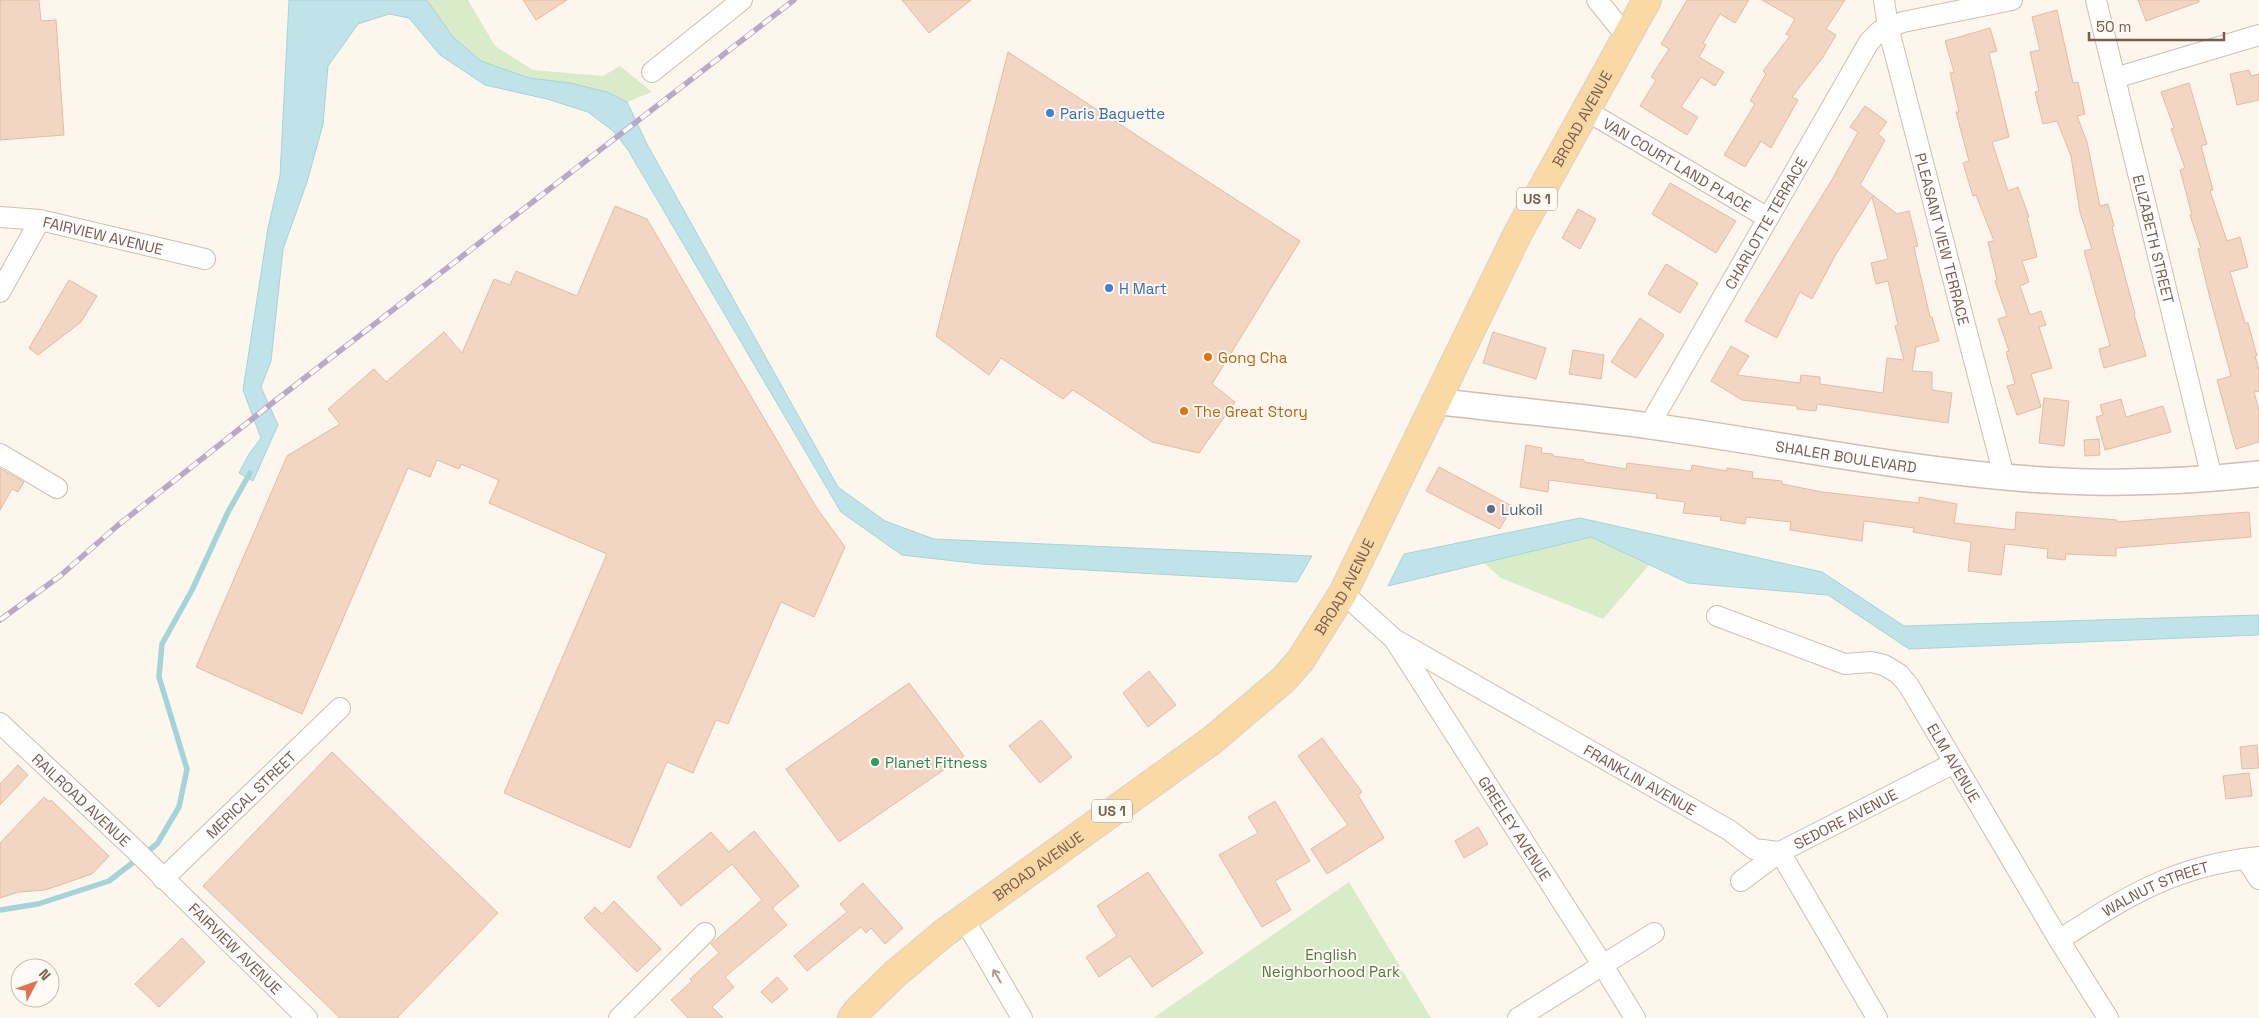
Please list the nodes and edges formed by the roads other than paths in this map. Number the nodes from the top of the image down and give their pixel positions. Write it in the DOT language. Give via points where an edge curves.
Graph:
graph roads {
  1 [pos="742,0"];
  2 [pos="1597,0"];
  3 [pos="1647,0"];
  4 [pos="1884,0"];
  5 [pos="2012,0"];
  6 [pos="2096,0"];
  7 [pos="1888,27"];
  8 [pos="2259,35"];
  9 [pos="1626,37"];
  10 [pos="652,72"];
  11 [pos="2115,78"];
  12 [pos="1587,111"];
  13 [pos="0,217"];
  14 [pos="1768,218"];
  15 [pos="40,220"];
  16 [pos="205,259"];
  17 [pos="0,292"];
  18 [pos="1434,401"];
  19 [pos="1649,426"];
  20 [pos="0,454"];
  21 [pos="2259,474"];
  22 [pos="2004,476"];
  23 [pos="2212,478"];
  24 [pos="58,488"];
  25 [pos="1343,593"];
  26 [pos="1717,616"];
  27 [pos="1394,639"];
  28 [pos="340,708"];
  29 [pos="0,722"];
  30 [pos="1954,763"];
  31 [pos="1780,852"];
  32 [pos="2253,858"];
  33 [pos="158,873"];
  34 [pos="2259,879"];
  35 [pos="1741,882"];
  36 [pos="964,919"];
  37 [pos="705,933"];
  38 [pos="1654,933"];
  39 [pos="2059,940"];
  40 [pos="1602,964"];
  41 [pos="861,1015"];
  42 [pos="307,1018"];
  43 [pos="619,1018"];
  44 [pos="1022,1018"];
  45 [pos="1518,1018"];
  46 [pos="1634,1018"];
  47 [pos="1877,1018"];
  48 [pos="2108,1018"];
  1 -- 10 [label="street"];
  2 -- 9 [label="street"];
  3 -- 9 [label="main road, BROAD AVENUE / US 1"];
  4 -- 7 [label="street, PLEASANT VIEW TERRACE"];
  5 -- 7 [label="street"];
  6 -- 11 [label="street, ELIZABETH STREET"];
  7 -- 14 [label="street, CHARLOTTE TERRACE" via="1869,42"];
  7 -- 22 [label="street, PLEASANT VIEW TERRACE"];
  8 -- 11 [label="street"];
  9 -- 12 [label="main road, BROAD AVENUE / US 1"];
  11 -- 23 [label="street, ELIZABETH STREET"];
  12 -- 14 [label="street, VAN COURT LAND PLACE"];
  12 -- 18 [label="main road, BROAD AVENUE / US 1" via="1518,233"];
  13 -- 15 [label="street, FAIRVIEW AVENUE"];
  14 -- 19 [label="street, CHARLOTTE TERRACE"];
  15 -- 16 [label="street, FAIRVIEW AVENUE"];
  15 -- 17 [label="street"];
  18 -- 19 [label="street, SHALER BOULEVARD"];
  18 -- 25 [label="main road, BROAD AVENUE / US 1"];
  19 -- 22 [label="street, SHALER BOULEVARD" via="1890,463"];
  20 -- 24 [label="street"];
  21 -- 23 [label="street, SHALER BOULEVARD"];
  22 -- 23 [label="street, SHALER BOULEVARD" via="2091,482"];
  25 -- 27 [label="street, FRANKLIN AVENUE"];
  25 -- 36 [label="main road, BROAD AVENUE / US 1" via="1300,661 1283,680 1211,741"];
  26 -- 30 [label="street, ELM AVENUE" via="1845,664 1871,662 1898,674 1909,686"];
  27 -- 31 [label="street, FRANKLIN AVENUE" via="1729,830 1754,849"];
  27 -- 40 [label="street, GREELEY AVENUE"];
  28 -- 33 [label="street, MERICAL STREET"];
  29 -- 33 [label="street, RAILROAD AVENUE"];
  30 -- 31 [label="street, SEDORE AVENUE"];
  30 -- 39 [label="street, ELM AVENUE"];
  31 -- 35 [label="street, SEDORE AVENUE"];
  31 -- 47 [label="street"];
  32 -- 34 [label="street"];
  32 -- 39 [label="street, WALNUT STREET" via="2194,868 2159,880"];
  33 -- 42 [label="street, FAIRVIEW AVENUE"];
  36 -- 41 [label="main road, BROAD AVENUE / US 1" via="895,974"];
  44 -- 36 [label="street, one-way"];
  37 -- 43 [label="street"];
  38 -- 40 [label="street"];
  39 -- 48 [label="street, ELM AVENUE"];
  40 -- 45 [label="street"];
  40 -- 46 [label="street, GREELEY AVENUE"];
}
